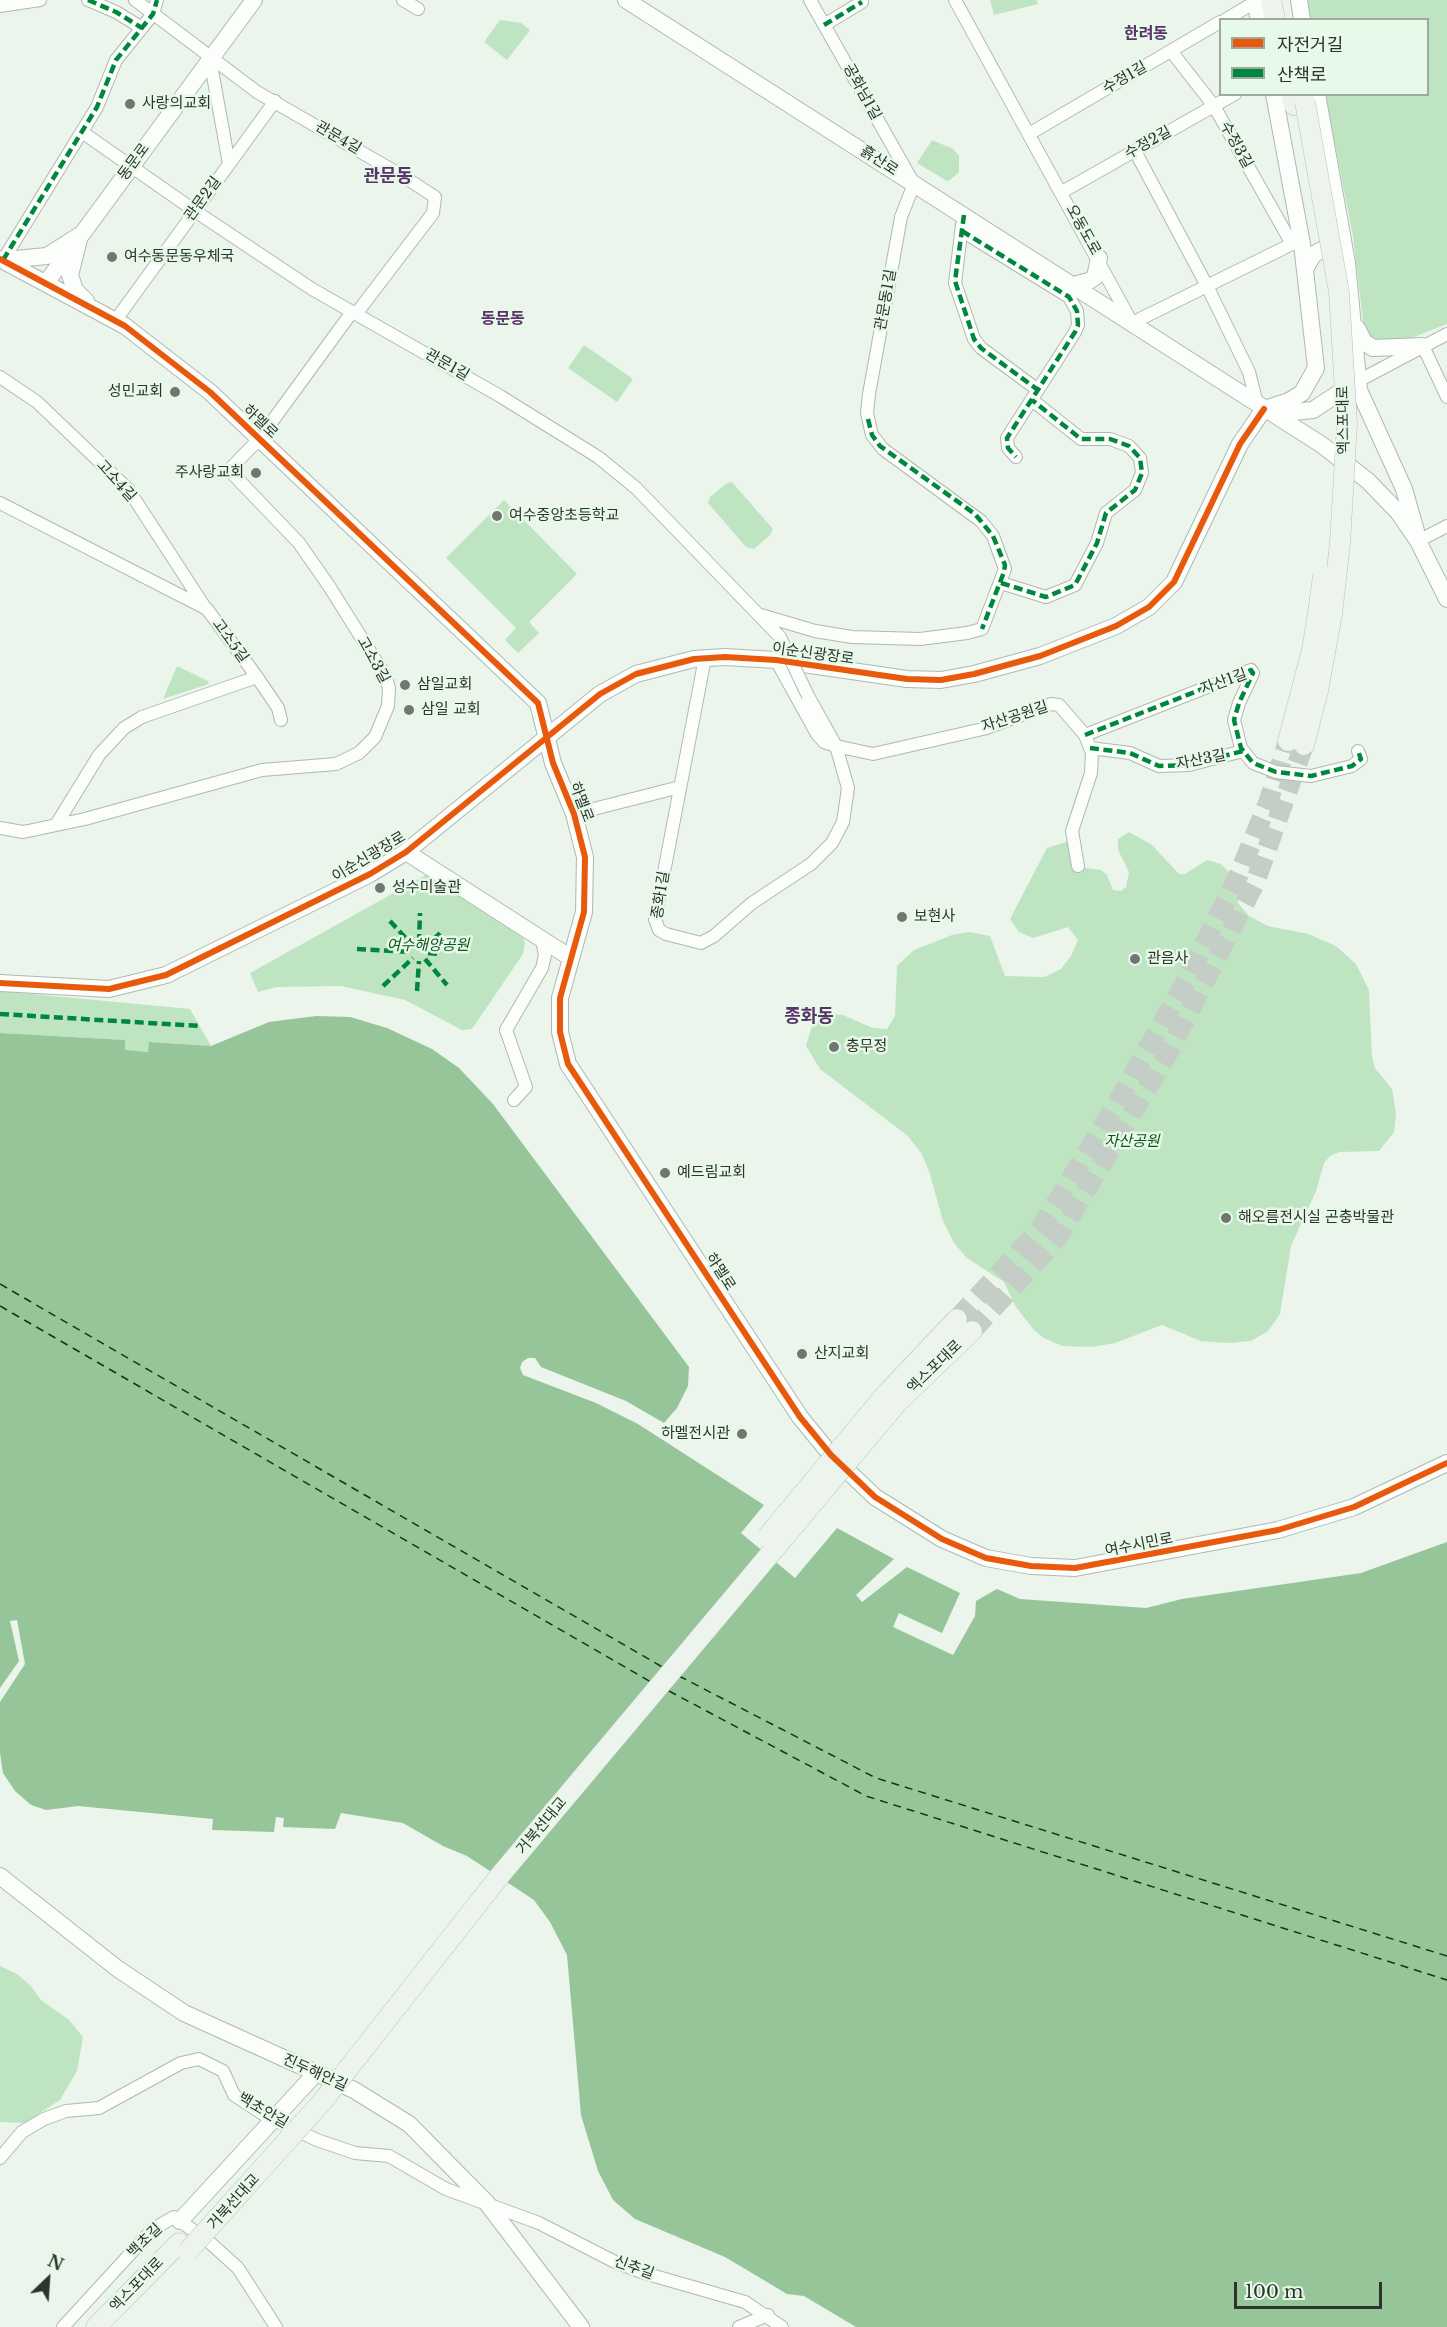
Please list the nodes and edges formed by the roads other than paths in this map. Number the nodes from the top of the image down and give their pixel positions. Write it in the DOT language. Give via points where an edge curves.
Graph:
graph roads {
  1 [pos="40,0"];
  2 [pos="88,0"];
  3 [pos="135,0"];
  4 [pos="157,0"];
  5 [pos="254,0"];
  6 [pos="403,0"];
  7 [pos="626,0"];
  8 [pos="810,0"];
  9 [pos="955,0"];
  10 [pos="1285,0"];
  11 [pos="1299,0"];
  12 [pos="1260,1"];
  13 [pos="862,2"];
  14 [pos="0,6"];
  15 [pos="649,7"];
  16 [pos="418,9"];
  17 [pos="153,14"];
  18 [pos="1229,18"];
  19 [pos="1259,18"];
  20 [pos="1273,18"];
  21 [pos="1289,18"];
  22 [pos="1302,18"];
  23 [pos="1219,23"];
  24 [pos="824,25"];
  25 [pos="142,28"];
  26 [pos="1171,51"];
  27 [pos="210,59"];
  28 [pos="1232,96"];
  29 [pos="1274,96"];
  30 [pos="1302,98"];
  31 [pos="275,101"];
  32 [pos="1214,106"];
  33 [pos="82,132"];
  34 [pos="1029,134"];
  35 [pos="1135,151"];
  36 [pos="229,164"];
  37 [pos="131,167"];
  38 [pos="914,184"];
  39 [pos="1062,192"];
  40 [pos="195,211"];
  41 [pos="963,223"];
  42 [pos="80,235"];
  43 [pos="1297,244"];
  44 [pos="1099,258"];
  45 [pos="2,260"];
  46 [pos="1347,263"];
  47 [pos="1305,269"];
  48 [pos="46,283"];
  49 [pos="1073,285"];
  50 [pos="1207,286"];
  51 [pos="90,306"];
  52 [pos="354,313"];
  53 [pos="115,321"];
  54 [pos="1132,323"];
  55 [pos="1354,323"];
  56 [pos="1447,334"];
  57 [pos="1424,346"];
  58 [pos="0,377"];
  59 [pos="1358,381"];
  60 [pos="1035,395"];
  61 [pos="1447,397"];
  62 [pos="1260,407"];
  63 [pos="260,438"];
  64 [pos="1016,457"];
  65 [pos="0,503"];
  66 [pos="1447,526"];
  67 [pos="1418,541"];
  68 [pos="1000,583"];
  69 [pos="1447,599"];
  70 [pos="207,609"];
  71 [pos="761,615"];
  72 [pos="705,658"];
  73 [pos="776,660"];
  74 [pos="257,677"];
  75 [pos="281,720"];
  76 [pos="547,735"];
  77 [pos="1085,735"];
  78 [pos="1296,743"];
  79 [pos="836,746"];
  80 [pos="1090,748"];
  81 [pos="1243,751"];
  82 [pos="1359,751"];
  83 [pos="680,787"];
  84 [pos="574,814"];
  85 [pos="56,825"];
  86 [pos="0,828"];
  87 [pos="406,852"];
  88 [pos="1078,866"];
  89 [pos="542,940"];
  90 [pos="571,958"];
  91 [pos="0,983"];
  92 [pos="514,1100"];
  93 [pos="965,1325"];
  94 [pos="891,1398"];
  95 [pos="1447,1463"];
  96 [pos="847,1471"];
  97 [pos="0,1876"];
  98 [pos="316,2073"];
  99 [pos="275,2120"];
  100 [pos="0,2157"];
  101 [pos="486,2202"];
  102 [pos="180,2221"];
  103 [pos="183,2247"];
  104 [pos="768,2315"];
  105 [pos="63,2327"];
  106 [pos="96,2327"];
  107 [pos="115,2327"];
  108 [pos="276,2327"];
  109 [pos="581,2327"];
  110 [pos="739,2327"];
  111 [pos="782,2327"];
  1 -- 14 [label="street"];
  2 -- 25 [label="street"];
  3 -- 17 [label="street, 관문4길"];
  4 -- 17 [label="street"];
  5 -- 27 [label="street, 동문로"];
  6 -- 16 [label="street"];
  7 -- 15 [label="street, 흙산로"];
  8 -- 24 [label="street, 공화남1길"];
  9 -- 34 [label="street, 오동도로"];
  10 -- 21 [label="main road"];
  11 -- 22 [label="street"];
  12 -- 18 [label="street"];
  12 -- 19 [label="street"];
  12 -- 20 [label="main road"];
  13 -- 24 [label="street"];
  15 -- 38 [label="street, 흙산로"];
  17 -- 25 [label="street"];
  17 -- 27 [label="street, 관문4길"];
  23 -- 26 [label="street, 수정1길"];
  24 -- 38 [label="street, 공화남1길"];
  25 -- 33 [label="street" via="116,60 102,97"];
  26 -- 32 [label="street, 수정3길"];
  26 -- 34 [label="street, 수정1길"];
  27 -- 31 [label="street, 관문4길"];
  27 -- 36 [label="street, 관문2길"];
  27 -- 37 [label="street, 동문로"];
  28 -- 32 [label="street, 수정2길"];
  29 -- 43 [label="street"];
  30 -- 46 [label="street"];
  30 -- 78 [label="main road, 엑스포대로, bridge" via="1325,294 1333,424 1325,614 1312,650"];
  31 -- 36 [label="street"];
  31 -- 52 [label="street, 관문4길" via="416,183 436,199 434,212"];
  32 -- 35 [label="street, 수정2길"];
  32 -- 43 [label="street, 수정3길"];
  33 -- 37 [label="street, 관문1길"];
  33 -- 45 [label="street"];
  34 -- 39 [label="street, 오동도로"];
  35 -- 39 [label="street, 수정2길"];
  35 -- 50 [label="street"];
  36 -- 40 [label="street, 관문2길"];
  37 -- 40 [label="street, 관문1길"];
  37 -- 42 [label="street, 동문로"];
  38 -- 41 [label="street, 흙산로"];
  38 -- 68 [label="street, 관문동1길" via="901,217 868,419 879,446 975,514 988,529 1005,564"];
  39 -- 44 [label="street, 오동도로"];
  40 -- 52 [label="street, 관문1길"];
  40 -- 53 [label="street, 관문2길"];
  41 -- 49 [label="street, 흙산로"];
  41 -- 60 [label="street" via="955,283 974,339"];
  41 -- 60 [label="street" via="1069,297 1074,305 1077,329"];
  42 -- 45 [label="street" via="47,256"];
  42 -- 48 [label="street, 동문로"];
  42 -- 51 [label="street" via="70,275 75,290"];
  43 -- 47 [label="street"];
  43 -- 50 [label="street"];
  44 -- 49 [label="street" via="1095,277"];
  44 -- 54 [label="street, 오동도로"];
  45 -- 48 [label="street"];
  46 -- 47 [label="street" via="1339,252 1325,248 1313,255"];
  46 -- 55 [label="street"];
  47 -- 62 [label="street" via="1316,347 1315,372 1302,393 1288,401"];
  48 -- 51 [label="street, 하멜로"];
  49 -- 54 [label="street, 흙산로"];
  50 -- 54 [label="street"];
  50 -- 62 [label="street" via="1249,372"];
  51 -- 53 [label="street, 하멜로"];
  52 -- 63 [label="street, 고소3길"];
  52 -- 71 [label="street, 관문1길" via="506,400 612,468"];
  53 -- 63 [label="street, 하멜로" via="200,384"];
  54 -- 62 [label="street"];
  55 -- 57 [label="street" via="1364,342 1373,348"];
  55 -- 59 [label="street"];
  56 -- 57 [label="street"];
  57 -- 59 [label="street"];
  57 -- 61 [label="street"];
  58 -- 70 [label="street, 고소4길" via="33,398 128,489"];
  59 -- 62 [label="street" via="1313,410 1293,412"];
  59 -- 67 [label="street" via="1366,409 1404,489"];
  60 -- 64 [label="street" via="1006,441"];
  60 -- 68 [label="street" via="1081,439 1110,439 1129,446 1140,458 1142,473 1135,490 1106,513 1100,538 1074,585 1046,597"];
  62 -- 67 [label="street" via="1360,475 1390,502"];
  62 -- 73 [label="street, 이순신광장로" via="1174,582 1149,607 1116,626 1040,656 941,680 907,680"];
  63 -- 76 [label="street, 하멜로" via="536,700"];
  63 -- 85 [label="street, 고소3길" via="229,470 299,543 386,677 390,694 382,724 359,753 336,764 243,774"];
  65 -- 70 [label="street, 고소5길"];
  66 -- 67 [label="street"];
  67 -- 69 [label="street"];
  68 -- 71 [label="street" via="981,629 945,637 896,640 826,634"];
  70 -- 74 [label="street, 고소5길"];
  71 -- 79 [label="street, 관문1길, bridge" via="780,637"];
  72 -- 73 [label="street, 이순신광장로"];
  72 -- 76 [label="street, 이순신광장로" via="661,666 620,681"];
  72 -- 83 [label="street, 종화1길"];
  73 -- 79 [label="street, 자산공원길" via="817,734 824,742"];
  74 -- 75 [label="street" via="278,708"];
  74 -- 85 [label="street, 고소5길" via="142,717 124,728 99,755"];
  76 -- 84 [label="street, 하멜로" via="553,763"];
  76 -- 87 [label="street, 이순신광장로"];
  77 -- 79 [label="street, 자산공원길" via="1055,704 993,726 895,751 869,753"];
  77 -- 80 [label="street, 자산공원길"];
  77 -- 81 [label="street, 자산1길" via="1251,670 1253,674 1234,716"];
  79 -- 83 [label="street, 종화1길" via="848,794 837,836 811,864 701,943 666,934 656,923"];
  80 -- 81 [label="street, 자산3길" via="1130,753 1159,766 1189,765"];
  80 -- 88 [label="street, 자산공원길" via="1091,773 1072,831"];
  81 -- 82 [label="street" via="1260,768 1311,776 1352,766 1361,759"];
  83 -- 84 [label="street, 하멜로"];
  84 -- 90 [label="street, 하멜로" via="584,851 586,895"];
  85 -- 86 [label="street, 고소3길" via="20,832"];
  87 -- 89 [label="street, 이순신광장로"];
  87 -- 91 [label="street, 이순신광장로" via="370,874 160,977 109,989"];
  89 -- 90 [label="street, 이순신광장로"];
  89 -- 92 [label="street" via="542,968 506,1030 526,1086"];
  90 -- 96 [label="street, 하멜로" via="561,990 559,1020 562,1046 575,1077 800,1417"];
  93 -- 94 [label="main road, 엑스포대로"];
  94 -- 103 [label="main road, 거북선대교, bridge" via="494,1867 313,2094"];
  95 -- 96 [label="street, 여수시민로" via="1354,1507 1278,1530 1095,1565 1057,1568 998,1561 958,1546 887,1506"];
  97 -- 98 [label="street, 진두해안길" via="118,1969 184,2013"];
  98 -- 99 [label="street"];
  98 -- 101 [label="street, 진두해안길" via="379,2103 409,2124"];
  99 -- 100 [label="street, 백초안길" via="234,2095 220,2068 195,2058 99,2108 44,2118 22,2132"];
  99 -- 101 [label="street, 백초안길" via="347,2152 389,2156 446,2189"];
  99 -- 102 [label="street"];
  101 -- 104 [label="street, 신추길" via="539,2223 615,2262 737,2298"];
  101 -- 109 [label="street, 진두해안길"];
  102 -- 105 [label="street, 백초길" via="174,2217 153,2229"];
  102 -- 108 [label="street, 백초길" via="238,2268"];
  103 -- 106 [label="main road, 엑스포대로"];
  103 -- 107 [label="main road, 엑스포대로"];
  104 -- 110 [label="street"];
  104 -- 111 [label="street, 신추길"];
}
